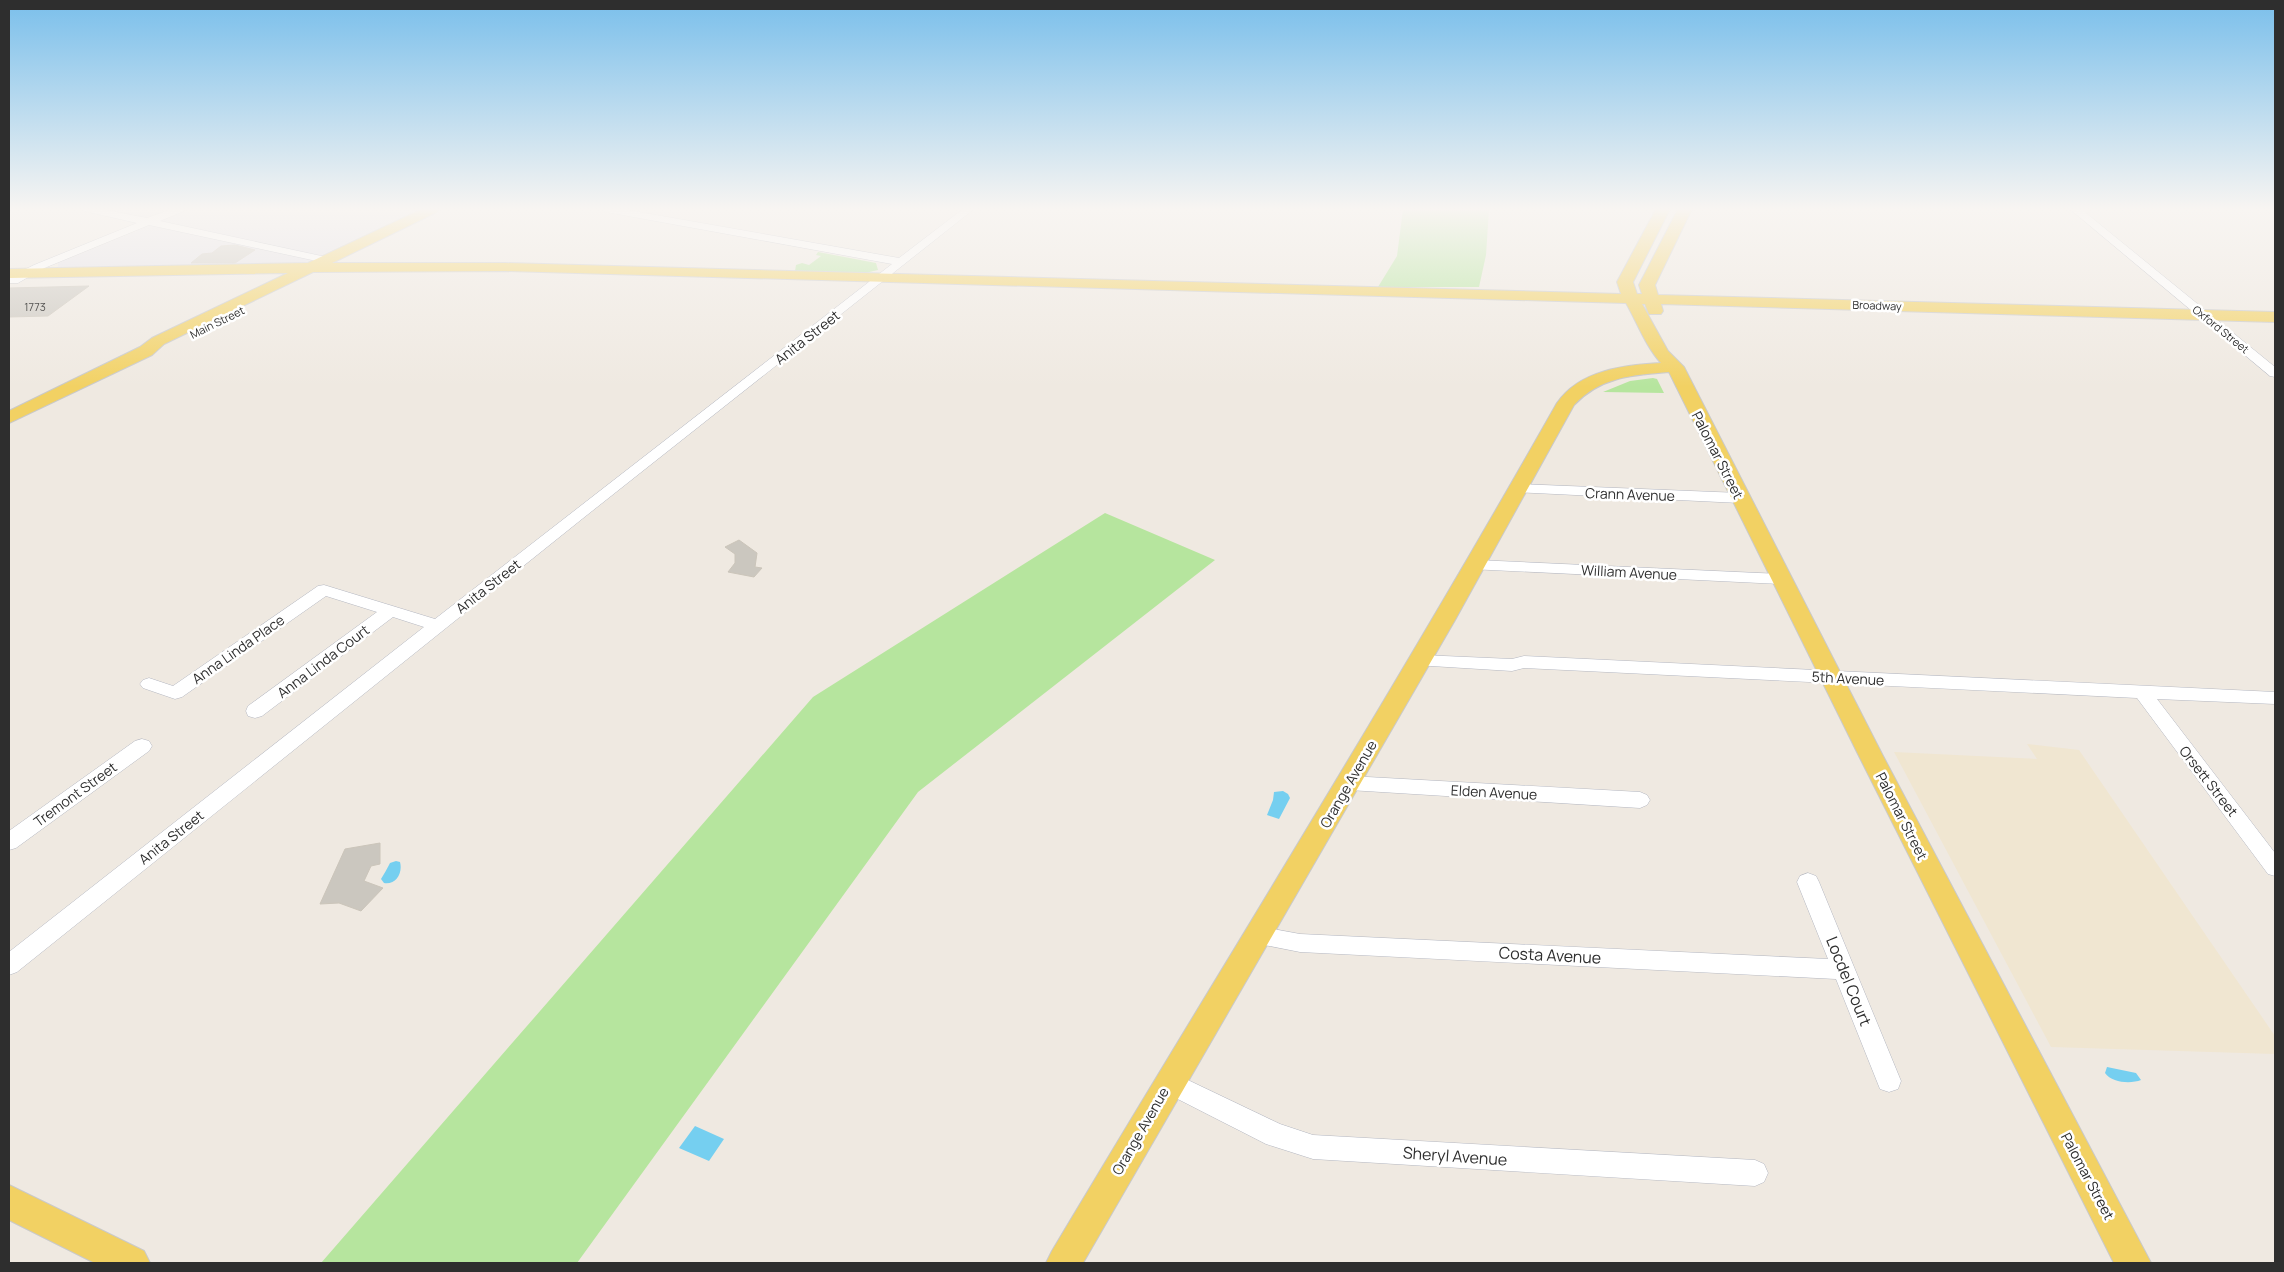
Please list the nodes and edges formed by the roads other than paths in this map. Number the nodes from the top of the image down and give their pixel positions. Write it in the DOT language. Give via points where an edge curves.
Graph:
graph roads {
  1 [pos="35,268"];
  2 [pos="334,268"];
  3 [pos="537,268"];
  4 [pos="893,268"];
  5 [pos="1632,268"];
  6 [pos="1655,268"];
  7 [pos="2148,268"];
  8 [pos="314,269"];
  9 [pos="647,275"];
  10 [pos="14,277"];
  11 [pos="876,282"];
  12 [pos="1164,290"];
  13 [pos="1377,296"];
  14 [pos="1632,303"];
  15 [pos="1653,304"];
  16 [pos="2275,317"];
  17 [pos="2211,320"];
  18 [pos="2275,326"];
  19 [pos="1675,367"];
  20 [pos="2275,373"];
  21 [pos="9,418"];
  22 [pos="1519,489"];
  23 [pos="1740,498"];
  24 [pos="1476,565"];
  25 [pos="1781,579"];
  26 [pos="390,611"];
  27 [pos="437,626"];
  28 [pos="1421,661"];
  29 [pos="1831,677"];
  30 [pos="149,684"];
  31 [pos="2143,693"];
  32 [pos="2275,698"];
  33 [pos="256,711"];
  34 [pos="142,746"];
  35 [pos="1349,784"];
  36 [pos="1640,800"];
  37 [pos="9,842"];
  38 [pos="2275,868"];
  39 [pos="1808,882"];
  40 [pos="1257,935"];
  41 [pos="9,966"];
  42 [pos="1844,970"];
  43 [pos="1889,1081"];
  44 [pos="1169,1082"];
  45 [pos="1755,1173"];
  46 [pos="9,1202"];
  47 [pos="132,1263"];
  48 [pos="1064,1263"];
  49 [pos="2133,1263"];
  1 -- 10 [label="street"];
  2 -- 8 [label="main road, Broadway"];
  3 -- 9 [label="main road, Broadway"];
  4 -- 11 [label="street, Anita Street"];
  5 -- 14 [label="main road" via="1625,282"];
  6 -- 15 [label="main road, Palomar Street" via="1647,285"];
  7 -- 17 [label="street, Oxford Street"];
  8 -- 9 [label="main road, Broadway" via="496,275"];
  8 -- 10 [label="main road, Broadway"];
  8 -- 21 [label="main road, Main Street" via="167,347 146,351"];
  9 -- 11 [label="main road, Broadway"];
  11 -- 12 [label="main road, Broadway"];
  11 -- 27 [label="street, Anita Street"];
  12 -- 13 [label="main road, Broadway"];
  12 -- 13 [label="main road, Broadway" via="1330,299"];
  13 -- 14 [label="main road, Broadway"];
  13 -- 14 [label="main road, Broadway" via="1416,296 1423,292"];
  14 -- 15 [label="main road, Broadway"];
  14 -- 19 [label="main road, Palomar Street" via="1647,324 1660,353"];
  15 -- 17 [label="main road, Broadway"];
  15 -- 19 [label="main road, Palomar Street" via="1676,354"];
  16 -- 17 [label="main road, Broadway"];
  17 -- 18 [label="main road, Broadway"];
  17 -- 20 [label="street, Oxford Street"];
  19 -- 22 [label="main road, Orange Avenue" via="1614,374 1582,387 1566,404"];
  19 -- 23 [label="main road, Palomar Street"];
  22 -- 23 [label="street, Crann Avenue"];
  22 -- 24 [label="main road, Orange Avenue"];
  23 -- 25 [label="main road, Palomar Street"];
  24 -- 25 [label="street, William Avenue"];
  24 -- 28 [label="main road, Orange Avenue"];
  25 -- 29 [label="main road, Palomar Street"];
  26 -- 27 [label="street"];
  26 -- 30 [label="street, Anna Linda Place" via="324,590 175,693"];
  26 -- 33 [label="street, Anna Linda Court"];
  27 -- 41 [label="street, Anita Street"];
  28 -- 29 [label="street, 5th Avenue" via="1512,665 1524,662"];
  28 -- 35 [label="main road, Orange Avenue"];
  29 -- 31 [label="street, 5th Avenue"];
  29 -- 49 [label="main road, Palomar Street"];
  31 -- 32 [label="street, 5th Avenue"];
  31 -- 38 [label="street, Orsett Street"];
  34 -- 37 [label="street, Tremont Street"];
  35 -- 36 [label="street, Elden Avenue"];
  35 -- 40 [label="main road, Orange Avenue"];
  39 -- 42 [label="street, Locdel Court"];
  40 -- 42 [label="street, Costa Avenue" via="1300,943"];
  40 -- 44 [label="main road, Orange Avenue"];
  42 -- 43 [label="street, Locdel Court"];
  44 -- 45 [label="street, Sheryl Avenue" via="1275,1135 1312,1147"];
  44 -- 48 [label="main road, Orange Avenue"];
  46 -- 47 [label="main road"];
}
